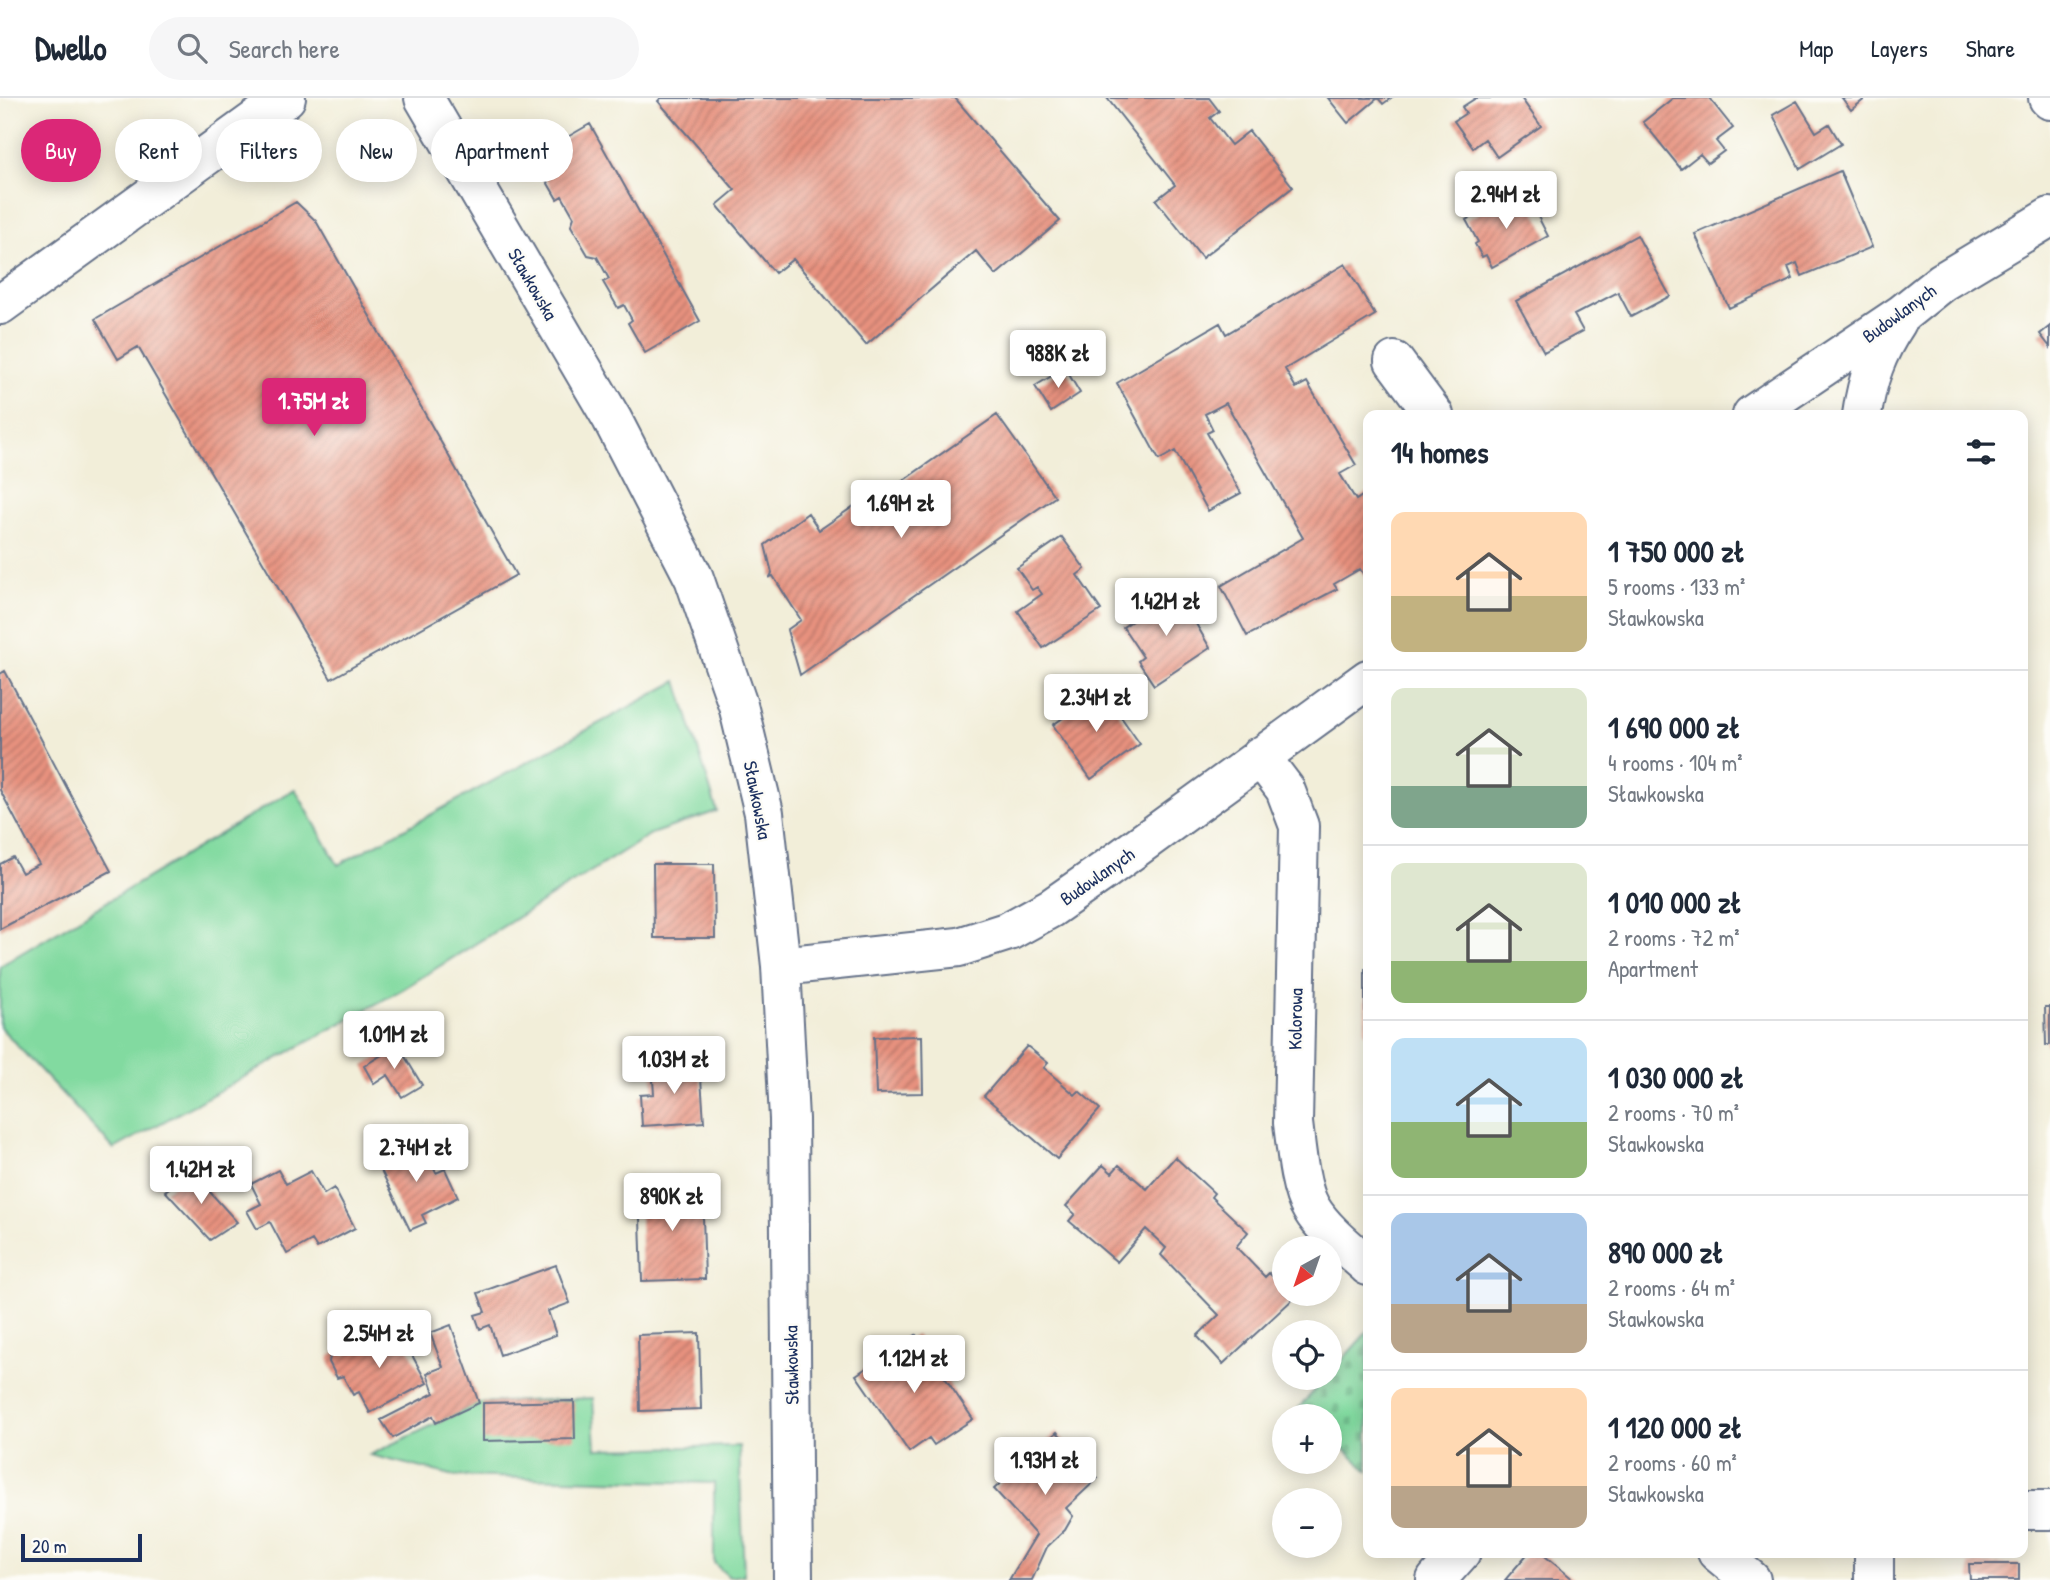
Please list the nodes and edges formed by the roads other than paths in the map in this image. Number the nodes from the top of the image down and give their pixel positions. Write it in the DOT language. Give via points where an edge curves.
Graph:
graph roads {
  1 [pos="286,98"];
  2 [pos="424,98"];
  3 [pos="2050,217"];
  4 [pos="0,305"];
  5 [pos="1902,314"];
  6 [pos="1394,361"];
  7 [pos="1430,410"];
  8 [pos="1759,410"];
  9 [pos="1863,410"];
  10 [pos="1363,683"];
  11 [pos="1260,756"];
  12 [pos="781,966"];
  13 [pos="1363,1262"];
  14 [pos="2028,1510"];
  15 [pos="2050,1510"];
  16 [pos="1456,1558"];
  17 [pos="1724,1558"];
  18 [pos="1874,1558"];
  19 [pos="793,1580"];
  20 [pos="1436,1580"];
  21 [pos="1751,1580"];
  22 [pos="1874,1580"];
  1 -- 4 [label="street"];
  2 -- 12 [label="street, Sławkowska" via="612,419 694,578 738,705 764,813"];
  3 -- 5 [label="street, Budowlanych" via="1942,282"];
  5 -- 8 [label="street, Budowlanych"];
  5 -- 9 [label="street" via="1879,349 1866,383"];
  6 -- 7 [label="street"];
  10 -- 11 [label="street, Budowlanych"];
  11 -- 12 [label="street, Budowlanych" via="1104,872 1009,930 959,947"];
  11 -- 13 [label="street, Kolorowa" via="1285,789 1299,826 1293,1123 1299,1166 1310,1207"];
  12 -- 19 [label="street, Sławkowska" via="789,1119"];
  14 -- 15 [label="street"];
  16 -- 20 [label="street"];
  17 -- 21 [label="street"];
  18 -- 22 [label="street"];
}
